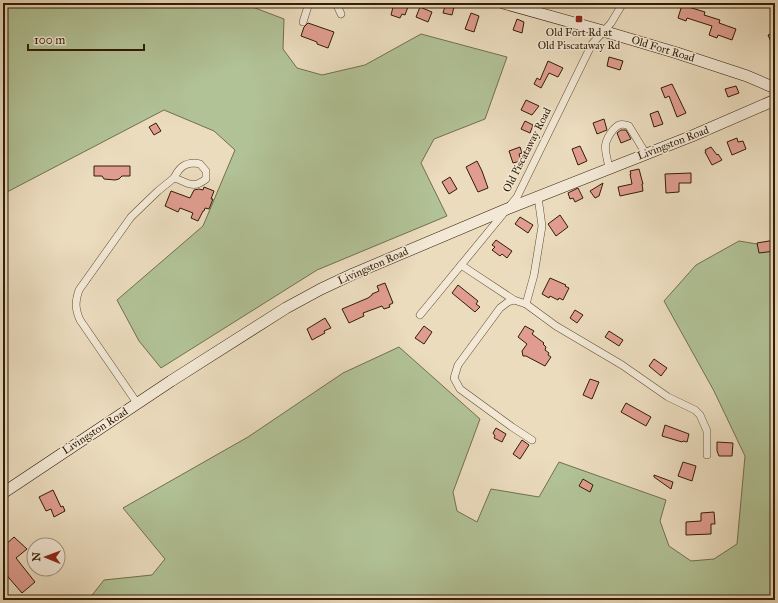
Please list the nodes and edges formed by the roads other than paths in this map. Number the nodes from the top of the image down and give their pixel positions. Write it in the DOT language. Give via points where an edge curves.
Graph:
graph roads {
  1 [pos="310,3"];
  2 [pos="336,3"];
  3 [pos="503,3"];
  4 [pos="623,3"];
  5 [pos="341,14"];
  6 [pos="303,22"];
  7 [pos="604,30"];
  8 [pos="775,88"];
  9 [pos="775,100"];
  10 [pos="646,154"];
  11 [pos="609,168"];
  12 [pos="174,178"];
  13 [pos="538,197"];
  14 [pos="507,209"];
  15 [pos="461,265"];
  16 [pos="514,300"];
  17 [pos="526,304"];
  18 [pos="420,315"];
  19 [pos="137,403"];
  20 [pos="532,440"];
  21 [pos="707,455"];
  22 [pos="3,493"];
  1 -- 6 [label="street"];
  2 -- 5 [label="street"];
  3 -- 7 [label="main road, Old Fort Road"];
  4 -- 7 [label="street, Old Piscataway Road"];
  7 -- 8 [label="main road, Old Fort Road" via="747,76"];
  7 -- 14 [label="street, Old Piscataway Road" via="592,44 522,188"];
  9 -- 10 [label="main road, Livingston Road"];
  10 -- 11 [label="main road, Livingston Road"];
  10 -- 11 [label="street" via="630,126 616,126 606,141"];
  11 -- 13 [label="main road, Livingston Road"];
  12 -- 19 [label="street" via="131,217 79,290 76,300 80,320"];
  13 -- 14 [label="main road, Livingston Road"];
  13 -- 17 [label="street" via="542,226 534,275"];
  14 -- 15 [label="street, Old Piscataway Road"];
  14 -- 19 [label="main road, Livingston Road" via="321,289 286,308"];
  15 -- 16 [label="street"];
  15 -- 18 [label="street, Old Piscataway Road"];
  16 -- 17 [label="street"];
  16 -- 20 [label="street" via="500,308 458,365 454,378 460,389"];
  17 -- 21 [label="street" via="668,397 695,410 708,431"];
  19 -- 22 [label="main road, Livingston Road"];
}
